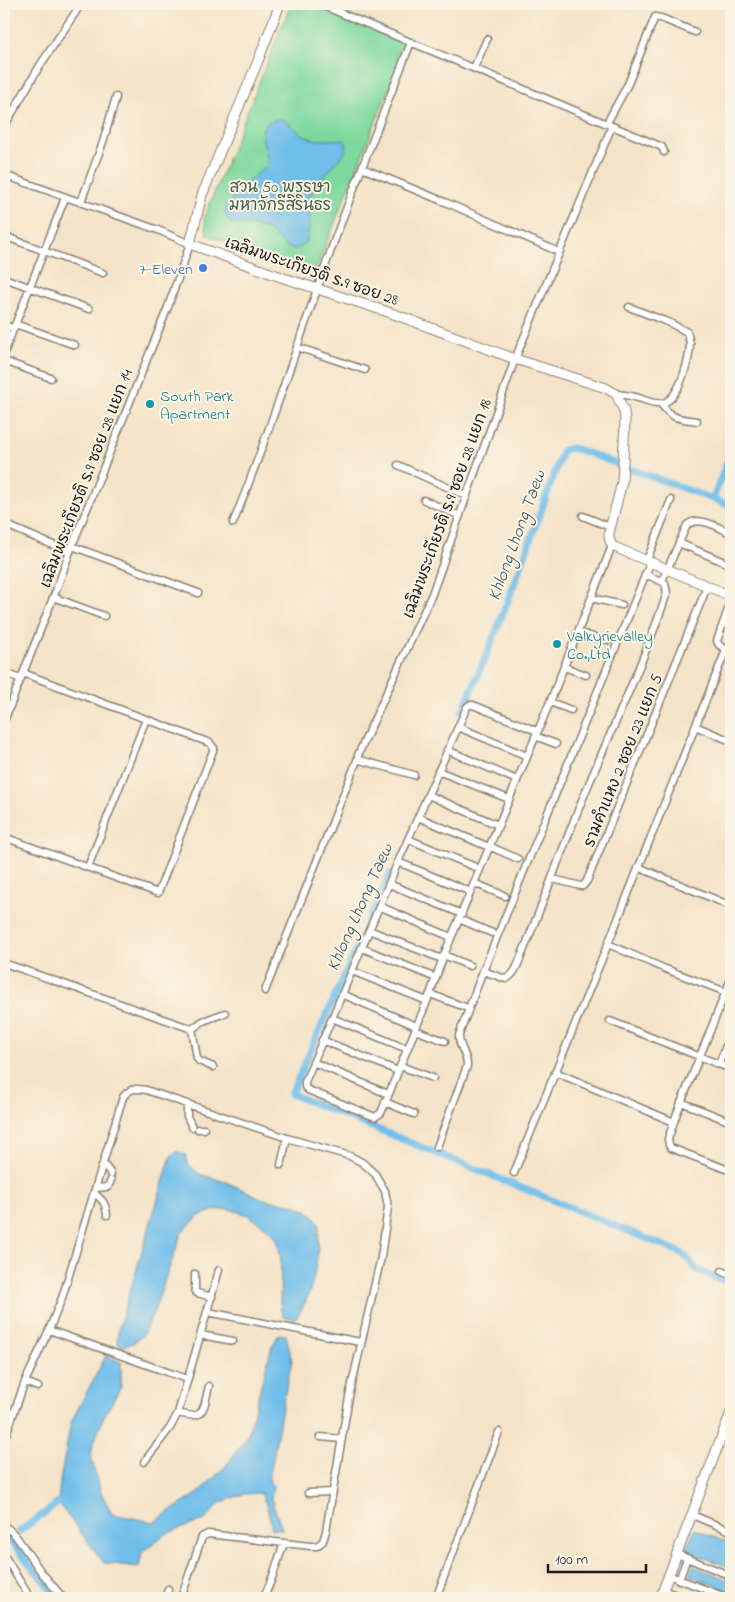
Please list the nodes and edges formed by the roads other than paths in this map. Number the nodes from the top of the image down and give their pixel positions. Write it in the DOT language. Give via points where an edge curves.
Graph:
graph roads {
  1 [pos="81,4"];
  2 [pos="280,4"];
  3 [pos="319,4"];
  4 [pos="695,32"];
  5 [pos="487,39"];
  6 [pos="411,42"];
  7 [pos="474,68"];
  8 [pos="116,96"];
  9 [pos="610,125"];
  10 [pos="4,126"];
  11 [pos="664,152"];
  12 [pos="362,168"];
  13 [pos="4,174"];
  14 [pos="65,198"];
  15 [pos="81,202"];
  16 [pos="4,236"];
  17 [pos="190,244"];
  18 [pos="44,252"];
  19 [pos="559,252"];
  20 [pos="103,273"];
  21 [pos="4,278"];
  22 [pos="29,288"];
  23 [pos="317,288"];
  24 [pos="629,307"];
  25 [pos="89,310"];
  26 [pos="4,325"];
  27 [pos="14,326"];
  28 [pos="74,345"];
  29 [pos="297,347"];
  30 [pos="4,353"];
  31 [pos="515,359"];
  32 [pos="4,361"];
  33 [pos="365,370"];
  34 [pos="51,378"];
  35 [pos="614,393"];
  36 [pos="661,404"];
  37 [pos="697,421"];
  38 [pos="398,465"];
  39 [pos="467,496"];
  40 [pos="424,500"];
  41 [pos="671,500"];
  42 [pos="460,516"];
  43 [pos="583,516"];
  44 [pos="233,523"];
  45 [pos="4,524"];
  46 [pos="610,527"];
  47 [pos="731,533"];
  48 [pos="679,543"];
  49 [pos="612,546"];
  50 [pos="71,549"];
  51 [pos="649,561"];
  52 [pos="731,565"];
  53 [pos="668,569"];
  54 [pos="645,574"];
  55 [pos="662,581"];
  56 [pos="707,586"];
  57 [pos="198,593"];
  58 [pos="731,596"];
  59 [pos="53,597"];
  60 [pos="591,598"];
  61 [pos="731,601"];
  62 [pos="622,605"];
  63 [pos="104,616"];
  64 [pos="578,632"];
  65 [pos="609,640"];
  66 [pos="728,651"];
  67 [pos="564,667"];
  68 [pos="4,672"];
  69 [pos="586,675"];
  70 [pos="22,676"];
  71 [pos="550,702"];
  72 [pos="571,710"];
  73 [pos="146,719"];
  74 [pos="4,721"];
  75 [pos="695,726"];
  76 [pos="458,727"];
  77 [pos="536,734"];
  78 [pos="731,741"];
  79 [pos="556,744"];
  80 [pos="447,750"];
  81 [pos="527,756"];
  82 [pos="358,758"];
  83 [pos="438,771"];
  84 [pos="414,775"];
  85 [pos="517,780"];
  86 [pos="428,795"];
  87 [pos="509,799"];
  88 [pos="418,817"];
  89 [pos="498,825"];
  90 [pos="4,836"];
  91 [pos="408,840"];
  92 [pos="489,847"];
  93 [pos="518,859"];
  94 [pos="398,862"];
  95 [pos="88,867"];
  96 [pos="638,867"];
  97 [pos="480,869"];
  98 [pos="552,879"];
  99 [pos="474,883"];
  100 [pos="389,884"];
  101 [pos="470,892"];
  102 [pos="505,896"];
  103 [pos="379,906"];
  104 [pos="731,906"];
  105 [pos="460,917"];
  106 [pos="369,930"];
  107 [pos="492,933"];
  108 [pos="451,938"];
  109 [pos="608,944"];
  110 [pos="362,948"];
  111 [pos="443,957"];
  112 [pos="4,963"];
  113 [pos="470,966"];
  114 [pos="352,971"];
  115 [pos="483,971"];
  116 [pos="436,978"];
  117 [pos="731,979"];
  118 [pos="265,991"];
  119 [pos="726,992"];
  120 [pos="342,994"];
  121 [pos="430,994"];
  122 [pos="723,999"];
  123 [pos="427,1001"];
  124 [pos="731,1002"];
  125 [pos="465,1007"];
  126 [pos="225,1013"];
  127 [pos="332,1018"];
  128 [pos="610,1021"];
  129 [pos="416,1028"];
  130 [pos="192,1029"];
  131 [pos="731,1033"];
  132 [pos="322,1040"];
  133 [pos="445,1041"];
  134 [pos="407,1049"];
  135 [pos="700,1056"];
  136 [pos="313,1062"];
  137 [pos="720,1064"];
  138 [pos="213,1067"];
  139 [pos="399,1068"];
  140 [pos="731,1069"];
  141 [pos="556,1072"];
  142 [pos="433,1078"];
  143 [pos="388,1094"];
  144 [pos="385,1102"];
  145 [pos="681,1102"];
  146 [pos="187,1104"];
  147 [pos="414,1114"];
  148 [pos="674,1122"];
  149 [pos="731,1122"];
  150 [pos="198,1129"];
  151 [pos="287,1138"];
  152 [pos="437,1147"];
  153 [pos="103,1163"];
  154 [pos="280,1165"];
  155 [pos="731,1171"];
  156 [pos="514,1172"];
  157 [pos="95,1191"];
  158 [pos="107,1215"];
  159 [pos="219,1270"];
  160 [pos="722,1271"];
  161 [pos="195,1274"];
  162 [pos="731,1275"];
  163 [pos="212,1296"];
  164 [pos="208,1312"];
  165 [pos="49,1330"];
  166 [pos="201,1335"];
  167 [pos="233,1341"];
  168 [pos="360,1342"];
  169 [pos="187,1379"];
  170 [pos="25,1382"];
  171 [pos="209,1386"];
  172 [pos="38,1387"];
  173 [pos="731,1412"];
  174 [pos="178,1413"];
  175 [pos="499,1432"];
  176 [pos="320,1437"];
  177 [pos="4,1440"];
  178 [pos="342,1440"];
  179 [pos="144,1462"];
  180 [pos="333,1492"];
  181 [pos="308,1493"];
  182 [pos="692,1515"];
  183 [pos="4,1525"];
  184 [pos="731,1531"];
  185 [pos="284,1543"];
  186 [pos="677,1554"];
  187 [pos="4,1555"];
  188 [pos="687,1558"];
  189 [pos="668,1575"];
  190 [pos="731,1576"];
  191 [pos="679,1580"];
  192 [pos="168,1589"];
  193 [pos="661,1594"];
  194 [pos="30,1598"];
  195 [pos="63,1598"];
  196 [pos="166,1598"];
  197 [pos="181,1598"];
  198 [pos="264,1598"];
  199 [pos="436,1598"];
  200 [pos="683,1598"];
  201 [pos="728,1598"];
  1 -- 10 [label="street"];
  2 -- 17 [label="main road" via="202,195"];
  3 -- 6 [label="street"];
  4 -- 9 [label="street, เฉลิมพระเกียรติ ร.9 ซอย 28 แยก 18" via="655,17"];
  5 -- 7 [label="street"];
  6 -- 7 [label="street"];
  6 -- 12 [label="street"];
  7 -- 9 [label="street"];
  8 -- 15 [label="street"];
  9 -- 11 [label="street" via="662,147"];
  9 -- 19 [label="street, เฉลิมพระเกียรติ ร.9 ซอย 28 แยก 18"];
  12 -- 19 [label="street"];
  12 -- 23 [label="street"];
  13 -- 14 [label="street, เฉลิมพระเกียรติ ร.9 ซอย 28"];
  14 -- 15 [label="street, เฉลิมพระเกียรติ ร.9 ซอย 28"];
  14 -- 18 [label="street"];
  15 -- 17 [label="street, เฉลิมพระเกียรติ ร.9 ซอย 28"];
  16 -- 18 [label="street"];
  17 -- 23 [label="main road, เฉลิมพระเกียรติ ร.9 ซอย 28"];
  17 -- 50 [label="street, เฉลิมพระเกียรติ ร.9 ซอย 28 แยก 14"];
  18 -- 20 [label="street"];
  18 -- 22 [label="street"];
  19 -- 31 [label="street, เฉลิมพระเกียรติ ร.9 ซอย 28 แยก 18"];
  21 -- 22 [label="street"];
  22 -- 25 [label="street"];
  22 -- 27 [label="street"];
  23 -- 29 [label="street"];
  23 -- 31 [label="main road, เฉลิมพระเกียรติ ร.9 ซอย 28"];
  24 -- 36 [label="street" via="670,322 687,332 690,341 679,386 671,399"];
  26 -- 27 [label="street"];
  27 -- 28 [label="street"];
  27 -- 30 [label="street"];
  29 -- 33 [label="street"];
  29 -- 44 [label="street"];
  31 -- 35 [label="main road, เฉลิมพระเกียรติ ร.9 ซอย 28"];
  31 -- 39 [label="street, เฉลิมพระเกียรติ ร.9 ซอย 28 แยก 18"];
  32 -- 34 [label="street"];
  35 -- 36 [label="street"];
  35 -- 46 [label="main road" via="624,411 624,459 620,492"];
  36 -- 37 [label="street" via="672,416"];
  38 -- 39 [label="street"];
  39 -- 42 [label="street, เฉลิมพระเกียรติ ร.9 ซอย 28 แยก 18"];
  40 -- 42 [label="street"];
  41 -- 51 [label="street"];
  42 -- 82 [label="street, เฉลิมพระเกียรติ ร.9 ซอย 28 แยก 18" via="432,594"];
  43 -- 46 [label="street"];
  45 -- 50 [label="street"];
  46 -- 49 [label="main road"];
  47 -- 48 [label="street" via="697,521 691,522"];
  48 -- 52 [label="street"];
  48 -- 53 [label="street"];
  49 -- 51 [label="main road"];
  49 -- 60 [label="street"];
  50 -- 57 [label="street"];
  50 -- 59 [label="street, เฉลิมพระเกียรติ ร.9 ซอย 28 แยก 14"];
  51 -- 53 [label="main road"];
  51 -- 54 [label="street"];
  53 -- 55 [label="street"];
  53 -- 56 [label="main road"];
  54 -- 55 [label="street"];
  54 -- 115 [label="street"];
  55 -- 98 [label="street" via="667,589 664,600"];
  56 -- 58 [label="main road"];
  56 -- 98 [label="street, รามคำแหง 2 ซอย 23 แยก 5" via="587,881 581,886"];
  59 -- 63 [label="street"];
  59 -- 70 [label="street, เฉลิมพระเกียรติ ร.9 ซอย 28 แยก 14"];
  60 -- 62 [label="street"];
  60 -- 64 [label="street"];
  61 -- 66 [label="street" via="718,639 719,645"];
  64 -- 65 [label="street"];
  64 -- 67 [label="street"];
  66 -- 75 [label="street"];
  67 -- 69 [label="street"];
  67 -- 71 [label="street"];
  68 -- 70 [label="street"];
  70 -- 73 [label="street"];
  70 -- 74 [label="street, เฉลิมพระเกียรติ ร.9 ซอย 28 แยก 14"];
  71 -- 72 [label="street"];
  71 -- 77 [label="street"];
  73 -- 95 [label="street"];
  73 -- 95 [label="street" via="210,743 214,748 158,893"];
  75 -- 78 [label="street"];
  75 -- 96 [label="street"];
  76 -- 77 [label="street" via="469,705"];
  76 -- 80 [label="street"];
  76 -- 81 [label="street"];
  77 -- 79 [label="street"];
  77 -- 81 [label="street"];
  80 -- 83 [label="street"];
  80 -- 85 [label="street"];
  81 -- 85 [label="street"];
  82 -- 84 [label="street"];
  82 -- 118 [label="street, เฉลิมพระเกียรติ ร.9 ซอย 28 แยก 18"];
  83 -- 86 [label="street"];
  83 -- 87 [label="street"];
  85 -- 87 [label="street"];
  86 -- 88 [label="street"];
  86 -- 89 [label="street"];
  87 -- 89 [label="street"];
  88 -- 91 [label="street"];
  88 -- 92 [label="street"];
  89 -- 92 [label="street"];
  90 -- 95 [label="street"];
  91 -- 94 [label="street"];
  91 -- 97 [label="street"];
  92 -- 93 [label="street"];
  92 -- 97 [label="street"];
  94 -- 100 [label="street"];
  94 -- 101 [label="street"];
  96 -- 104 [label="street"];
  96 -- 109 [label="street"];
  97 -- 99 [label="street"];
  98 -- 115 [label="street" via="516,969 506,978"];
  99 -- 101 [label="street"];
  99 -- 102 [label="street"];
  100 -- 103 [label="street"];
  100 -- 105 [label="street"];
  101 -- 105 [label="street"];
  103 -- 106 [label="street"];
  103 -- 108 [label="street"];
  105 -- 107 [label="street"];
  105 -- 108 [label="street"];
  106 -- 110 [label="street"];
  106 -- 111 [label="street"];
  108 -- 111 [label="street"];
  109 -- 119 [label="street"];
  109 -- 141 [label="street"];
  110 -- 114 [label="street"];
  110 -- 116 [label="street"];
  111 -- 113 [label="street"];
  111 -- 116 [label="street"];
  112 -- 130 [label="street"];
  114 -- 120 [label="street"];
  114 -- 123 [label="street"];
  115 -- 152 [label="street" via="458,1038 467,1066"];
  116 -- 121 [label="street"];
  117 -- 119 [label="street"];
  119 -- 122 [label="street"];
  120 -- 127 [label="street"];
  120 -- 129 [label="street"];
  121 -- 123 [label="street"];
  121 -- 125 [label="street"];
  122 -- 124 [label="street"];
  122 -- 135 [label="street"];
  123 -- 129 [label="street"];
  126 -- 130 [label="street"];
  127 -- 132 [label="street"];
  127 -- 134 [label="street"];
  128 -- 135 [label="street"];
  129 -- 133 [label="street"];
  129 -- 134 [label="street"];
  130 -- 138 [label="street" via="197,1058"];
  131 -- 137 [label="street"];
  132 -- 136 [label="street"];
  132 -- 139 [label="street"];
  134 -- 139 [label="street"];
  135 -- 137 [label="street"];
  135 -- 145 [label="street"];
  136 -- 143 [label="street"];
  136 -- 144 [label="street" via="305,1082 308,1090 375,1118"];
  137 -- 140 [label="street"];
  139 -- 142 [label="street"];
  139 -- 143 [label="street"];
  141 -- 148 [label="street"];
  141 -- 156 [label="street"];
  143 -- 144 [label="street"];
  144 -- 147 [label="street"];
  145 -- 148 [label="street"];
  145 -- 149 [label="street"];
  146 -- 150 [label="street" via="187,1116"];
  146 -- 151 [label="street"];
  146 -- 153 [label="street" via="138,1088 126,1092"];
  148 -- 155 [label="street" via="668,1139 671,1148"];
  151 -- 154 [label="street"];
  151 -- 168 [label="street" via="350,1156 363,1163 375,1174 385,1191 387,1221"];
  153 -- 157 [label="street"];
  153 -- 157 [label="street" via="111,1177 108,1187"];
  157 -- 158 [label="street" via="104,1202"];
  157 -- 165 [label="street"];
  159 -- 163 [label="street"];
  160 -- 162 [label="street"];
  161 -- 163 [label="street" via="195,1291"];
  163 -- 164 [label="street"];
  164 -- 166 [label="street"];
  164 -- 168 [label="street"];
  165 -- 169 [label="street"];
  165 -- 170 [label="street"];
  166 -- 167 [label="street"];
  166 -- 169 [label="street"];
  168 -- 178 [label="street"];
  169 -- 174 [label="street"];
  170 -- 172 [label="street"];
  170 -- 177 [label="street"];
  171 -- 174 [label="street" via="199,1414"];
  173 -- 182 [label="main road"];
  174 -- 179 [label="street"];
  175 -- 199 [label="street"];
  176 -- 178 [label="street"];
  178 -- 180 [label="street"];
  180 -- 181 [label="street"];
  180 -- 185 [label="street" via="323,1541 317,1546"];
  182 -- 184 [label="street"];
  182 -- 186 [label="main road"];
  183 -- 195 [label="street"];
  185 -- 197 [label="street" via="208,1534 202,1537"];
  185 -- 198 [label="street"];
  186 -- 188 [label="street"];
  186 -- 189 [label="main road"];
  187 -- 194 [label="street"];
  188 -- 190 [label="street"];
  188 -- 191 [label="street"];
  189 -- 191 [label="street"];
  189 -- 193 [label="main road"];
  191 -- 201 [label="street"];
  192 -- 196 [label="street"];
  193 -- 200 [label="street"];
}
